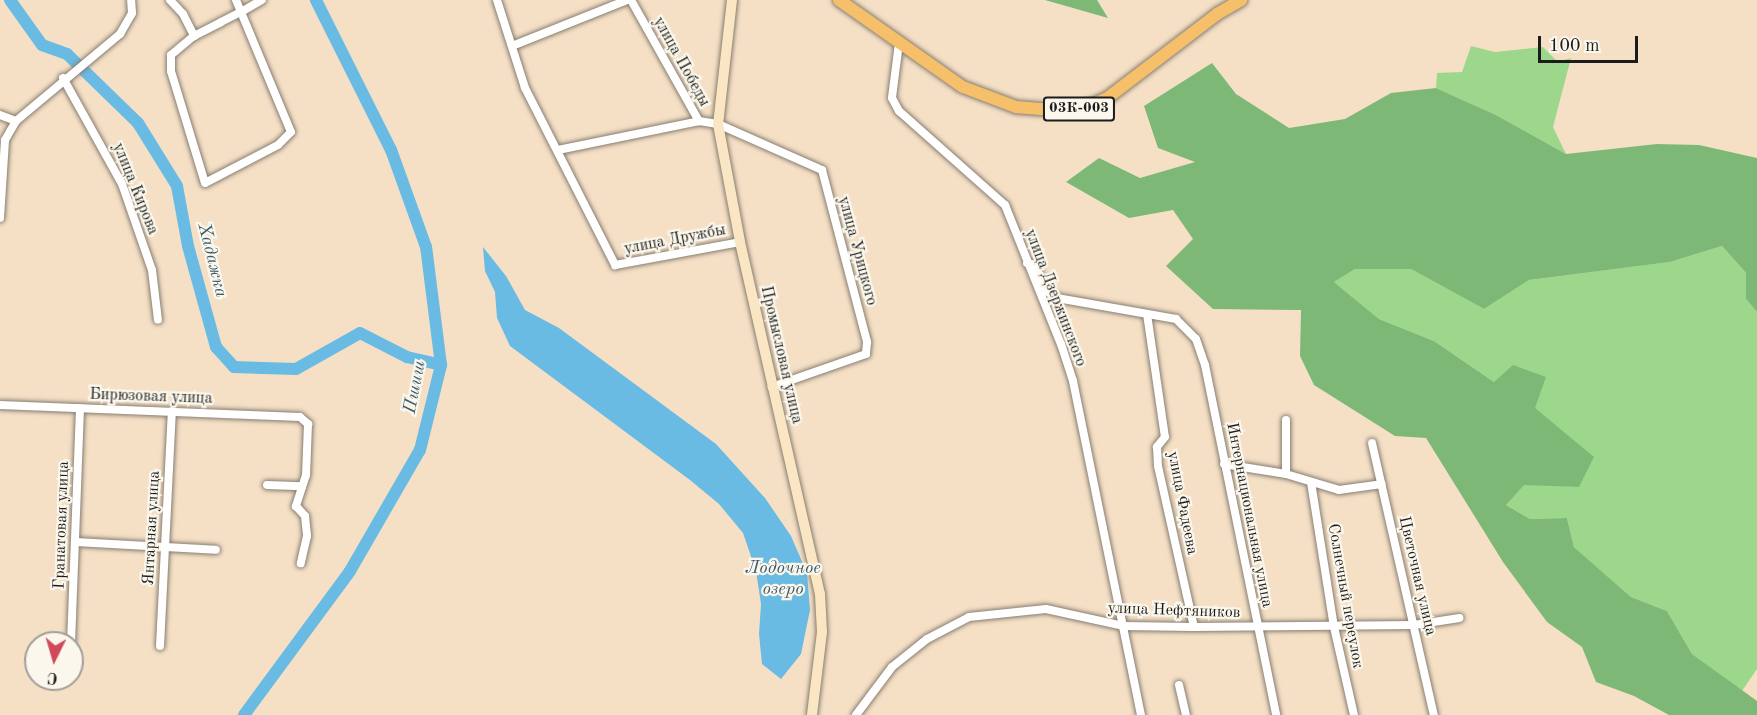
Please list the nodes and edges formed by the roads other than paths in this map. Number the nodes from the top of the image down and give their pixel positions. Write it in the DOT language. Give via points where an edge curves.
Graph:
graph roads {
  1 [pos="131,0"];
  2 [pos="170,0"];
  3 [pos="236,0"];
  4 [pos="262,0"];
  5 [pos="497,0"];
  6 [pos="629,0"];
  7 [pos="732,0"];
  8 [pos="839,0"];
  9 [pos="1241,0"];
  10 [pos="241,12"];
  11 [pos="194,36"];
  12 [pos="899,43"];
  13 [pos="512,46"];
  14 [pos="66,76"];
  15 [pos="0,115"];
  16 [pos="16,121"];
  17 [pos="699,121"];
  18 [pos="718,124"];
  19 [pos="558,150"];
  20 [pos="0,218"];
  21 [pos="740,242"];
  22 [pos="1027,263"];
  23 [pos="1147,314"];
  24 [pos="158,320"];
  25 [pos="772,387"];
  26 [pos="0,405"];
  27 [pos="80,408"];
  28 [pos="172,411"];
  29 [pos="1286,420"];
  30 [pos="1372,443"];
  31 [pos="1224,464"];
  32 [pos="1286,474"];
  33 [pos="1311,482"];
  34 [pos="267,484"];
  35 [pos="1382,484"];
  36 [pos="302,486"];
  37 [pos="75,542"];
  38 [pos="163,548"];
  39 [pos="216,550"];
  40 [pos="301,563"];
  41 [pos="1459,618"];
  42 [pos="1414,625"];
  43 [pos="1123,626"];
  44 [pos="1194,627"];
  45 [pos="1257,627"];
  46 [pos="1334,627"];
  47 [pos="71,631"];
  48 [pos="160,646"];
  49 [pos="1179,685"];
  50 [pos="812,715"];
  51 [pos="856,715"];
  52 [pos="1141,715"];
  53 [pos="1186,715"];
  54 [pos="1276,715"];
  55 [pos="1354,715"];
  56 [pos="1434,715"];
  1 -- 14 [label="street" via="127,26"];
  2 -- 11 [label="street" via="183,14"];
  3 -- 10 [label="street"];
  4 -- 10 [label="street"];
  5 -- 13 [label="street"];
  6 -- 13 [label="street"];
  6 -- 17 [label="street, улица Победы"];
  7 -- 18 [label="main road, Промысловая улица"];
  8 -- 12 [label="main road, 03К-003"];
  9 -- 12 [label="main road, 03К-003" via="1217,14 1136,80 1082,109 1016,107 963,87"];
  10 -- 11 [label="street"];
  10 -- 11 [label="street" via="291,132 278,145 205,183 171,70 171,55"];
  12 -- 22 [label="street, улица Дзержинского" via="892,98 899,111 1005,205"];
  13 -- 19 [label="street" via="525,88"];
  14 -- 16 [label="street"];
  14 -- 24 [label="street, улица Кирова" via="122,184 152,270"];
  15 -- 16 [label="street"];
  16 -- 20 [label="street" via="4,140"];
  17 -- 18 [label="street, улица Победы"];
  17 -- 19 [label="street"];
  18 -- 21 [label="main road, Промысловая улица"];
  18 -- 25 [label="street, улица Урицкого" via="822,170 867,342 866,354"];
  19 -- 21 [label="street, улица Дружбы" via="615,266"];
  21 -- 25 [label="main road, Промысловая улица"];
  22 -- 23 [label="street" via="1035,265 1046,291 1057,298"];
  22 -- 43 [label="street, улица Дзержинского" via="1072,381"];
  23 -- 31 [label="street, Интернациональная улица" via="1176,319 1196,339"];
  23 -- 44 [label="street, улица Фадеева" via="1165,437 1157,447 1158,466"];
  25 -- 50 [label="main road, Промысловая улица" via="820,594 822,632"];
  26 -- 27 [label="street, Бирюзовая улица"];
  27 -- 28 [label="street, Бирюзовая улица"];
  27 -- 37 [label="street, Гранатовая улица"];
  28 -- 36 [label="street, Бирюзовая улица" via="300,417 308,424"];
  28 -- 38 [label="street, Янтарная улица"];
  29 -- 32 [label="street"];
  30 -- 35 [label="street, Цветочная улица"];
  31 -- 32 [label="street"];
  31 -- 45 [label="street, Интернациональная улица"];
  32 -- 33 [label="street"];
  33 -- 35 [label="street" via="1339,490"];
  33 -- 46 [label="street, Солнечный переулок"];
  34 -- 36 [label="street"];
  35 -- 42 [label="street, Цветочная улица"];
  36 -- 40 [label="street" via="296,506 305,516 307,536"];
  37 -- 38 [label="street"];
  37 -- 47 [label="street, Гранатовая улица"];
  38 -- 39 [label="street"];
  38 -- 48 [label="street, Янтарная улица"];
  41 -- 42 [label="street, улица Нефтяников"];
  42 -- 46 [label="street, улица Нефтяников"];
  42 -- 56 [label="street, Цветочная улица"];
  43 -- 44 [label="street, улица Нефтяников"];
  43 -- 51 [label="street, улица Нефтяников" via="1046,609 969,617 927,639 892,667"];
  43 -- 52 [label="street, улица Дзержинского"];
  44 -- 45 [label="street, улица Нефтяников"];
  45 -- 46 [label="street, улица Нефтяников"];
  45 -- 54 [label="street, Интернациональная улица"];
  46 -- 55 [label="street, Солнечный переулок"];
  49 -- 53 [label="street"];
}
